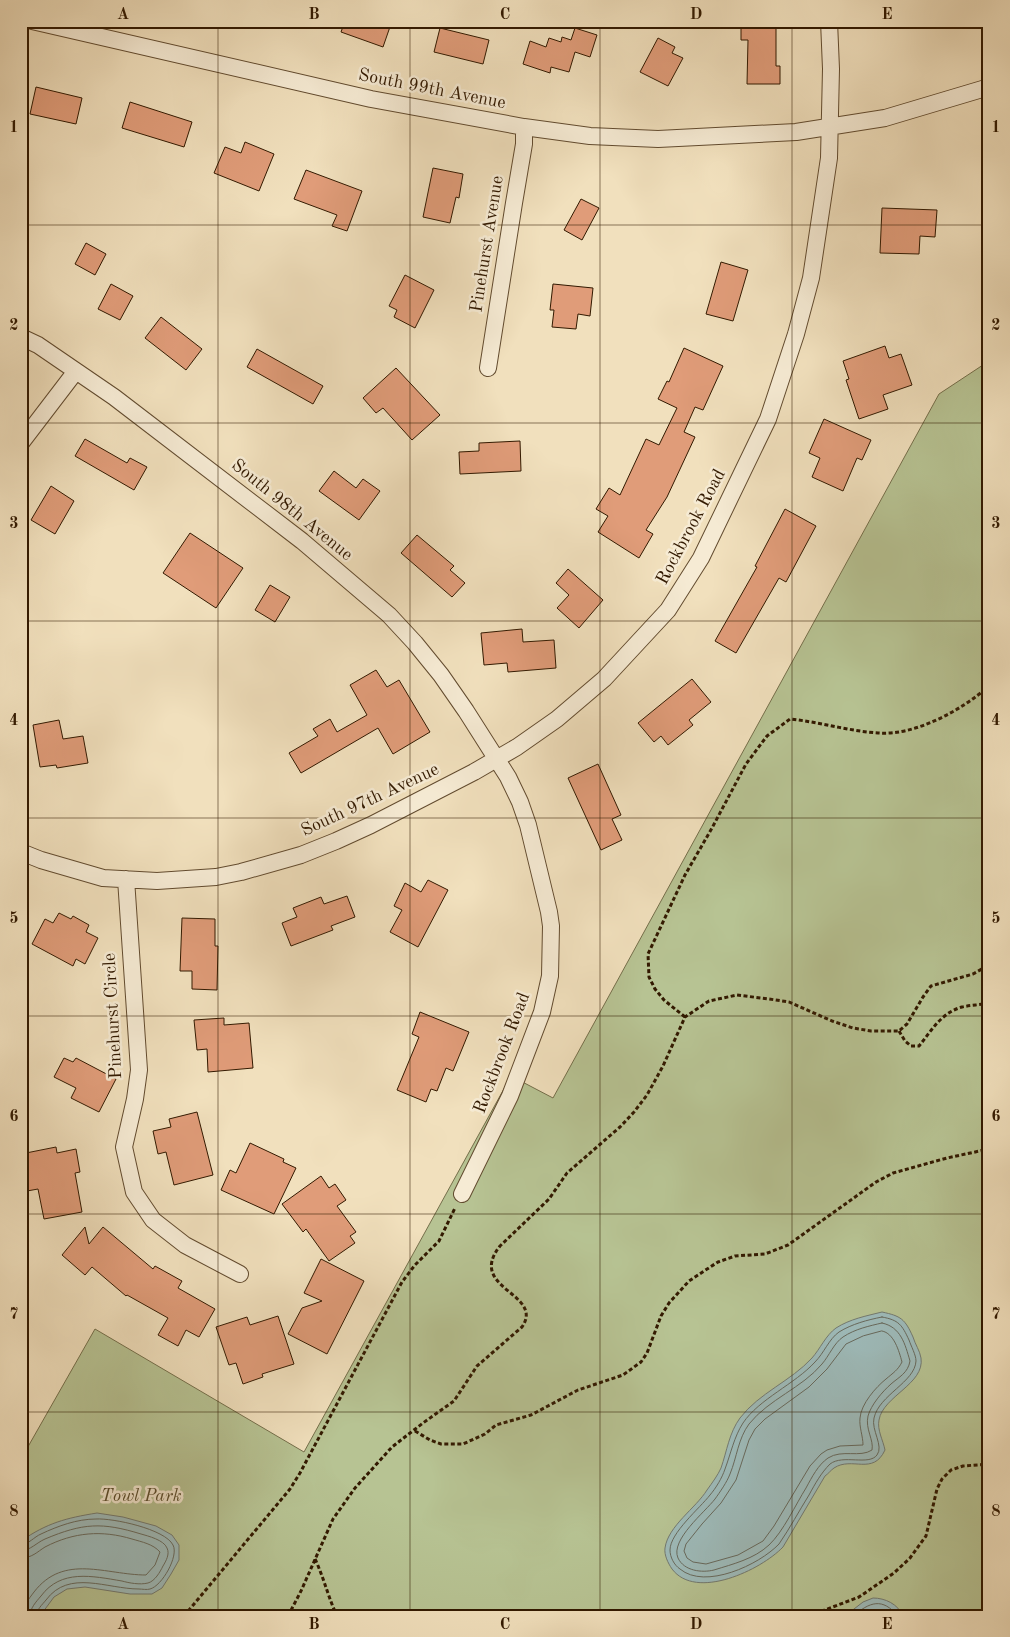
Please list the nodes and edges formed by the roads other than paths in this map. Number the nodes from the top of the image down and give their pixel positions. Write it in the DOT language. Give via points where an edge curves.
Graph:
graph roads {
  1 [pos="32,21"];
  2 [pos="829,21"];
  3 [pos="989,88"];
  4 [pos="830,126"];
  5 [pos="524,127"];
  6 [pos="21,337"];
  7 [pos="488,368"];
  8 [pos="76,371"];
  9 [pos="21,443"];
  10 [pos="496,758"];
  11 [pos="21,852"];
  12 [pos="126,879"];
  13 [pos="462,1194"];
  14 [pos="240,1274"];
  1 -- 5 [label="street, South 99th Avenue" via="371,98"];
  2 -- 4 [label="street, Rockbrook Road"];
  3 -- 4 [label="street" via="885,118"];
  4 -- 5 [label="street, South 99th Avenue" via="796,132 658,139 590,136"];
  4 -- 10 [label="street, Rockbrook Road" via="829,158 814,260 796,334 768,419 701,558 668,610 604,679 557,719"];
  5 -- 7 [label="street, Pinehurst Avenue" via="524,144"];
  6 -- 8 [label="street, South 98th Avenue"];
  8 -- 9 [label="street"];
  8 -- 10 [label="street, South 98th Avenue" via="302,541 389,615 441,675"];
  10 -- 12 [label="street, South 97th Avenue" via="371,825 301,855 216,877 157,881"];
  10 -- 13 [label="street, Rockbrook Road" via="520,802 528,825 549,912 550,976 542,1012 510,1096"];
  11 -- 12 [label="street, South 97th Avenue" via="103,878"];
  12 -- 14 [label="street, Pinehurst Circle" via="139,1070 124,1146 134,1192 153,1220 185,1246"];
}
